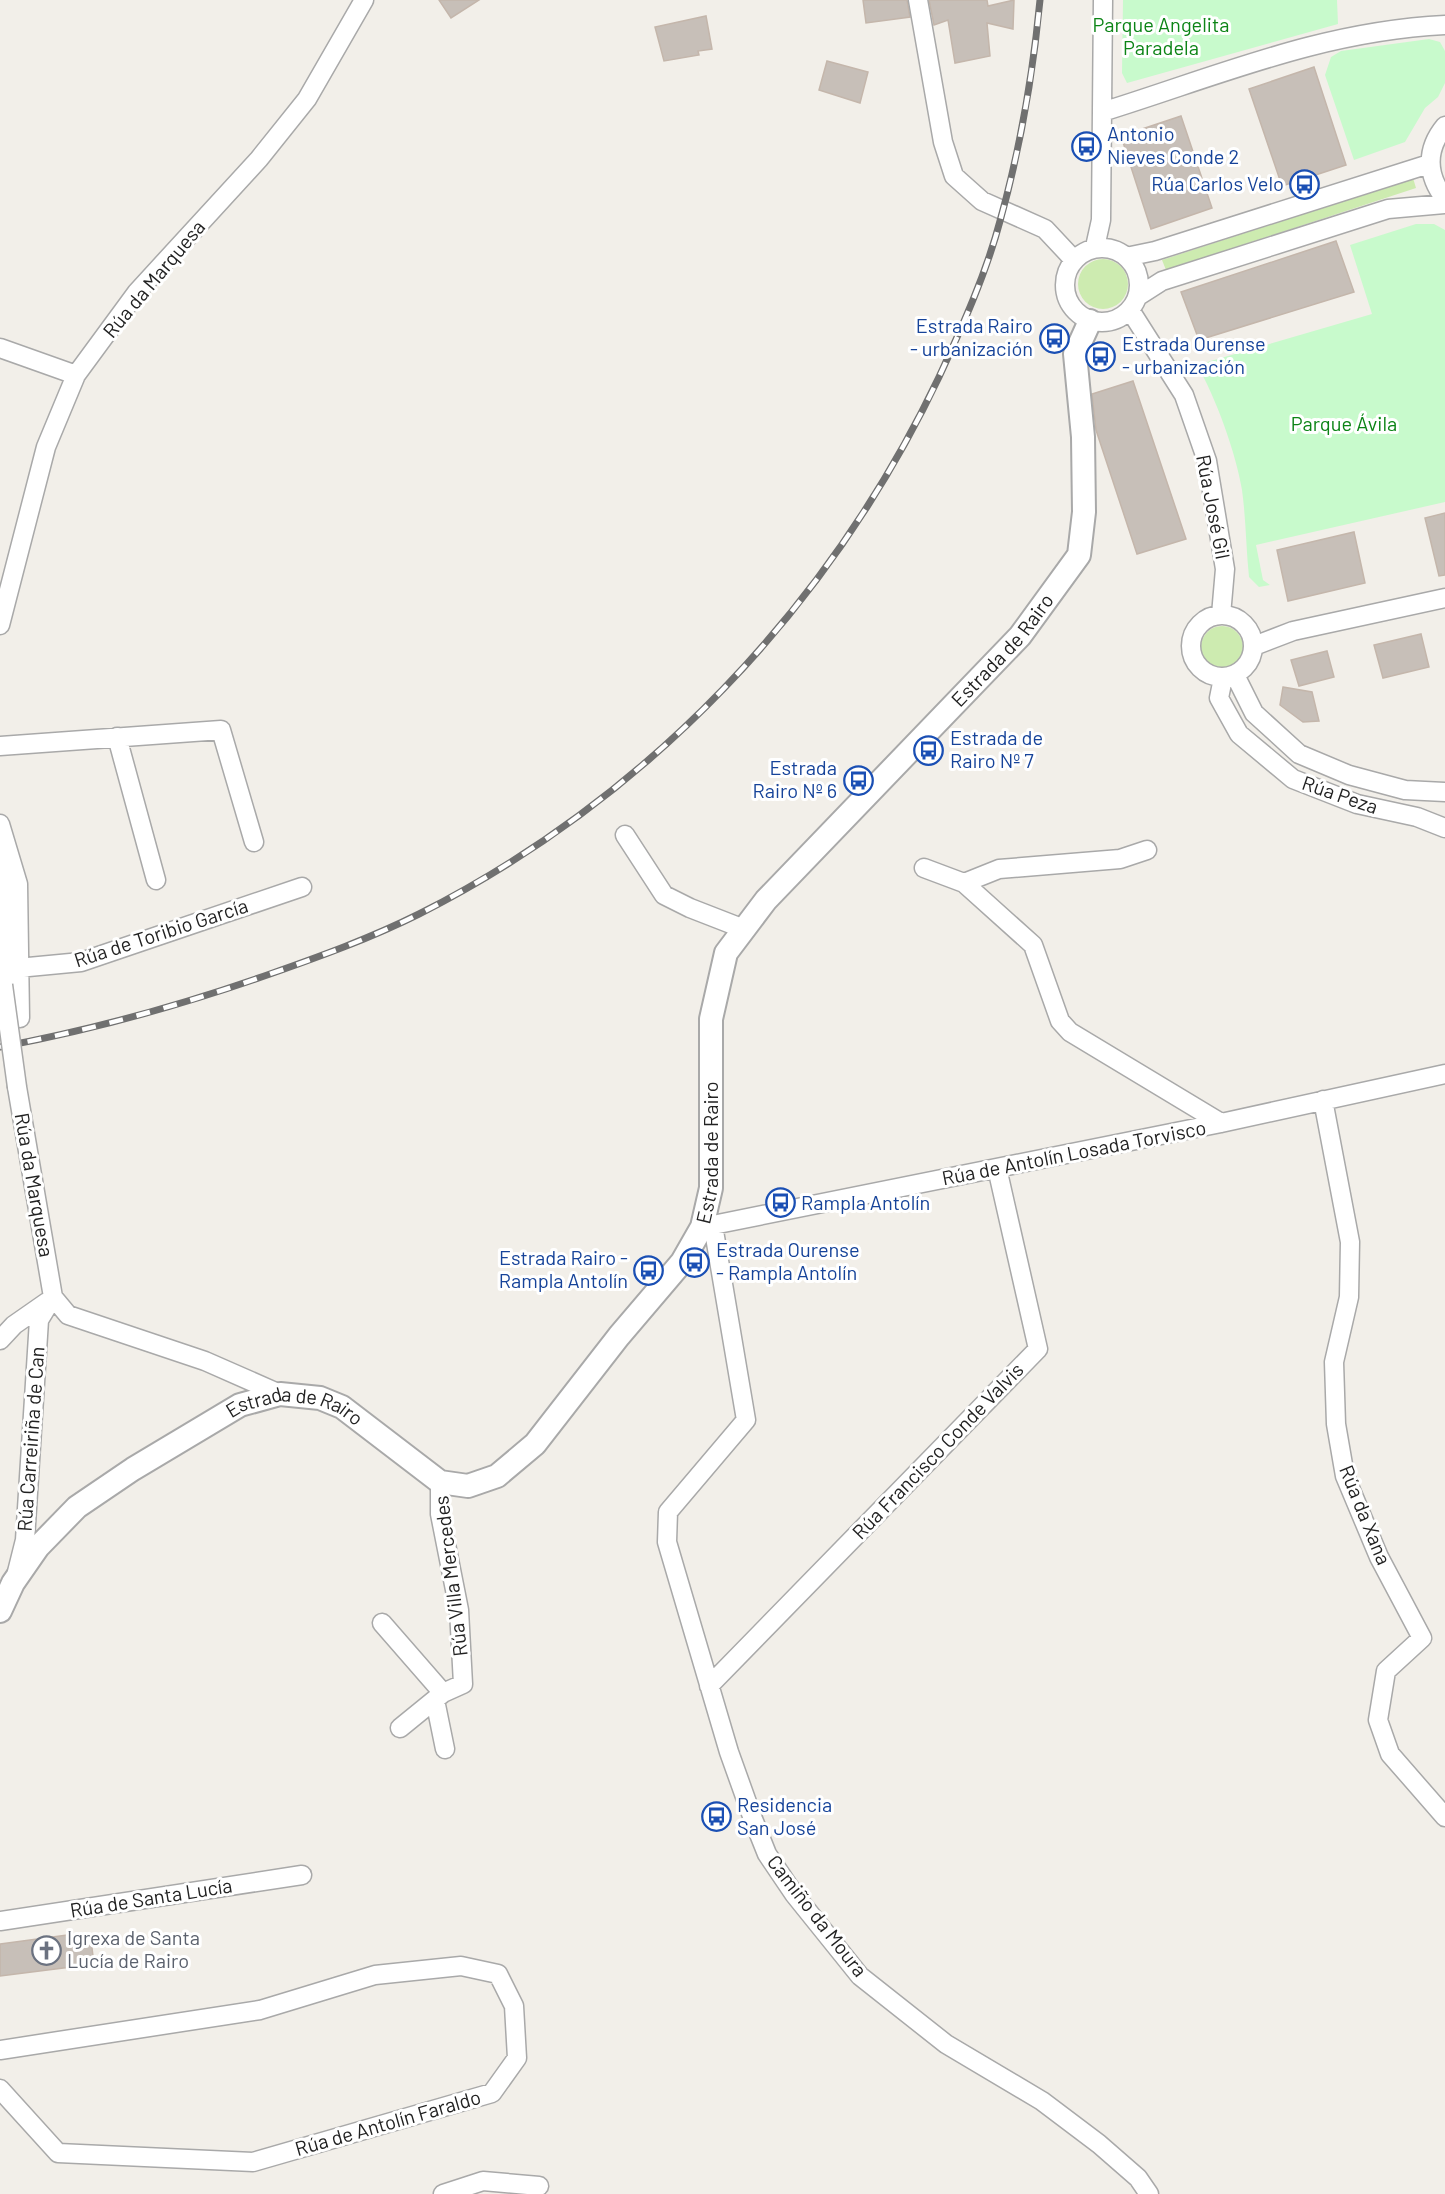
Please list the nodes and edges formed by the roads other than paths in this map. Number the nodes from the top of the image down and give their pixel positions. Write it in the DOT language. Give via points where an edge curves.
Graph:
graph roads {
  1 [pos="364,0"];
  2 [pos="918,0"];
  3 [pos="1102,0"];
  4 [pos="1445,25"];
  5 [pos="1102,112"];
  6 [pos="1445,126"];
  7 [pos="1429,164"];
  8 [pos="1445,199"];
  9 [pos="1445,204"];
  10 [pos="1095,247"];
  11 [pos="1126,257"];
  12 [pos="1074,260"];
  13 [pos="1134,304"];
  14 [pos="1090,321"];
  15 [pos="0,348"];
  16 [pos="76,375"];
  17 [pos="1445,598"];
  18 [pos="1221,615"];
  19 [pos="0,625"];
  20 [pos="1254,645"];
  21 [pos="1229,676"];
  22 [pos="117,737"];
  23 [pos="0,746"];
  24 [pos="1445,792"];
  25 [pos="0,823"];
  26 [pos="1445,828"];
  27 [pos="625,835"];
  28 [pos="254,842"];
  29 [pos="1147,850"];
  30 [pos="924,868"];
  31 [pos="156,880"];
  32 [pos="964,883"];
  33 [pos="302,887"];
  34 [pos="744,929"];
  35 [pos="18,968"];
  36 [pos="20,1018"];
  37 [pos="1445,1074"];
  38 [pos="1323,1100"];
  39 [pos="1221,1123"];
  40 [pos="997,1168"];
  41 [pos="707,1226"];
  42 [pos="53,1297"];
  43 [pos="0,1340"];
  44 [pos="280,1394"];
  45 [pos="440,1482"];
  46 [pos="14,1583"];
  47 [pos="0,1611"];
  48 [pos="382,1623"];
  49 [pos="709,1686"];
  50 [pos="439,1697"];
  51 [pos="400,1728"];
  52 [pos="446,1749"];
  53 [pos="1445,1816"];
  54 [pos="302,1875"];
  55 [pos="0,1921"];
  56 [pos="0,2050"];
  57 [pos="0,2089"];
  58 [pos="539,2186"];
  59 [pos="443,2194"];
  60 [pos="1149,2194"];
  1 -- 16 [label="street, Rúa da Marquesa" via="307,99 259,159 137,291"];
  2 -- 12 [label="street" via="943,142 954,176 982,201 1045,229"];
  3 -- 5 [label="street"];
  4 -- 5 [label="street" via="1318,42"];
  5 -- 10 [label="street" via="1101,220"];
  6 -- 7 [label="street" via="1433,146"];
  7 -- 8 [label="street" via="1436,187"];
  7 -- 11 [label="street"];
  9 -- 13 [label="street" via="1379,212 1162,281"];
  10 -- 11 [label="street"];
  10 -- 12 [label="street"];
  11 -- 13 [label="street" via="1139,283"];
  12 -- 14 [label="street" via="1066,273 1064,288 1077,314"];
  13 -- 14 [label="street" via="1118,319"];
  13 -- 18 [label="street, Rúa José Gil" via="1184,395 1207,461 1225,569"];
  14 -- 34 [label="street, Estrada de Rairo" via="1075,354 1083,437 1084,512 1079,555 1020,636 766,900"];
  15 -- 16 [label="street"];
  16 -- 19 [label="street, Rúa da Marquesa" via="46,447"];
  17 -- 20 [label="street" via="1293,631"];
  18 -- 20 [label="street" via="1244,624"];
  18 -- 21 [label="street" via="1199,625 1191,647 1201,669 1211,676"];
  20 -- 21 [label="street" via="1245,668"];
  21 -- 24 [label="street" via="1254,713 1299,754 1349,775 1405,790"];
  21 -- 26 [label="street, Rúa Peza" via="1219,698 1239,734 1293,779 1357,804 1417,817"];
  22 -- 23 [label="street"];
  22 -- 28 [label="street" via="221,730"];
  22 -- 31 [label="street"];
  25 -- 35 [label="street, Rúa da Marquesa" via="18,884"];
  25 -- 42 [label="street, Rúa da Marquesa, bridge" via="3,985"];
  27 -- 34 [label="street" via="664,895"];
  29 -- 32 [label="street" via="1120,859 999,869"];
  30 -- 32 [label="street"];
  32 -- 39 [label="street" via="1033,945 1060,1021 1070,1032"];
  33 -- 35 [label="street, Rúa de Toribio García" via="81,962"];
  34 -- 41 [label="street, Estrada de Rairo" via="726,953 711,1019 711,1188"];
  35 -- 36 [label="street, Rúa da Marquesa"];
  37 -- 38 [label="street, Rúa de Antolín Losada Torvisco"];
  38 -- 39 [label="street, Rúa de Antolín Losada Torvisco"];
  38 -- 53 [label="street, Rúa da Xana" via="1350,1242 1349,1297 1334,1362 1336,1424 1345,1476 1379,1557 1422,1638 1386,1671 1378,1720 1390,1754"];
  39 -- 40 [label="street, Rúa de Antolín Losada Torvisco"];
  40 -- 41 [label="street, Rúa de Antolín Losada Torvisco"];
  40 -- 49 [label="street, Rúa Francisco Conde Valvis" via="1038,1349"];
  41 -- 45 [label="street, Estrada de Rairo" via="535,1444 497,1476 468,1486"];
  41 -- 49 [label="street, Camiño da Moura" via="746,1420 668,1512 667,1542"];
  42 -- 43 [label="street"];
  42 -- 44 [label="street" via="68,1315 205,1361"];
  42 -- 46 [label="street, Rúa Carreiriña de Can" via="39,1320 25,1540"];
  44 -- 45 [label="street, Estrada de Rairo" via="320,1398 342,1407"];
  44 -- 46 [label="street, Estrada de Rairo" via="240,1405 77,1507 38,1547"];
  45 -- 50 [label="street, Rúa Villa Mercedes" via="440,1514 459,1610 462,1684"];
  46 -- 47 [label="street, Estrada de Rairo"];
  48 -- 50 [label="street, Rúa Villa Mercedes"];
  49 -- 60 [label="street, Camiño da Moura" via="767,1854 860,1977 946,2044 1042,2101 1099,2144 1138,2178"];
  50 -- 51 [label="street, Rúa Villa Mercedes"];
  50 -- 52 [label="street, Rúa Villa Mercedes"];
  54 -- 55 [label="street, Rúa de Santa Lucía"];
  56 -- 57 [label="street, Rúa de Antolín Faraldo" via="260,2010 375,1975 461,1966 498,1974 514,2006 517,2058 492,2093 252,2162 58,2153"];
  58 -- 59 [label="street" via="483,2181"];
}
